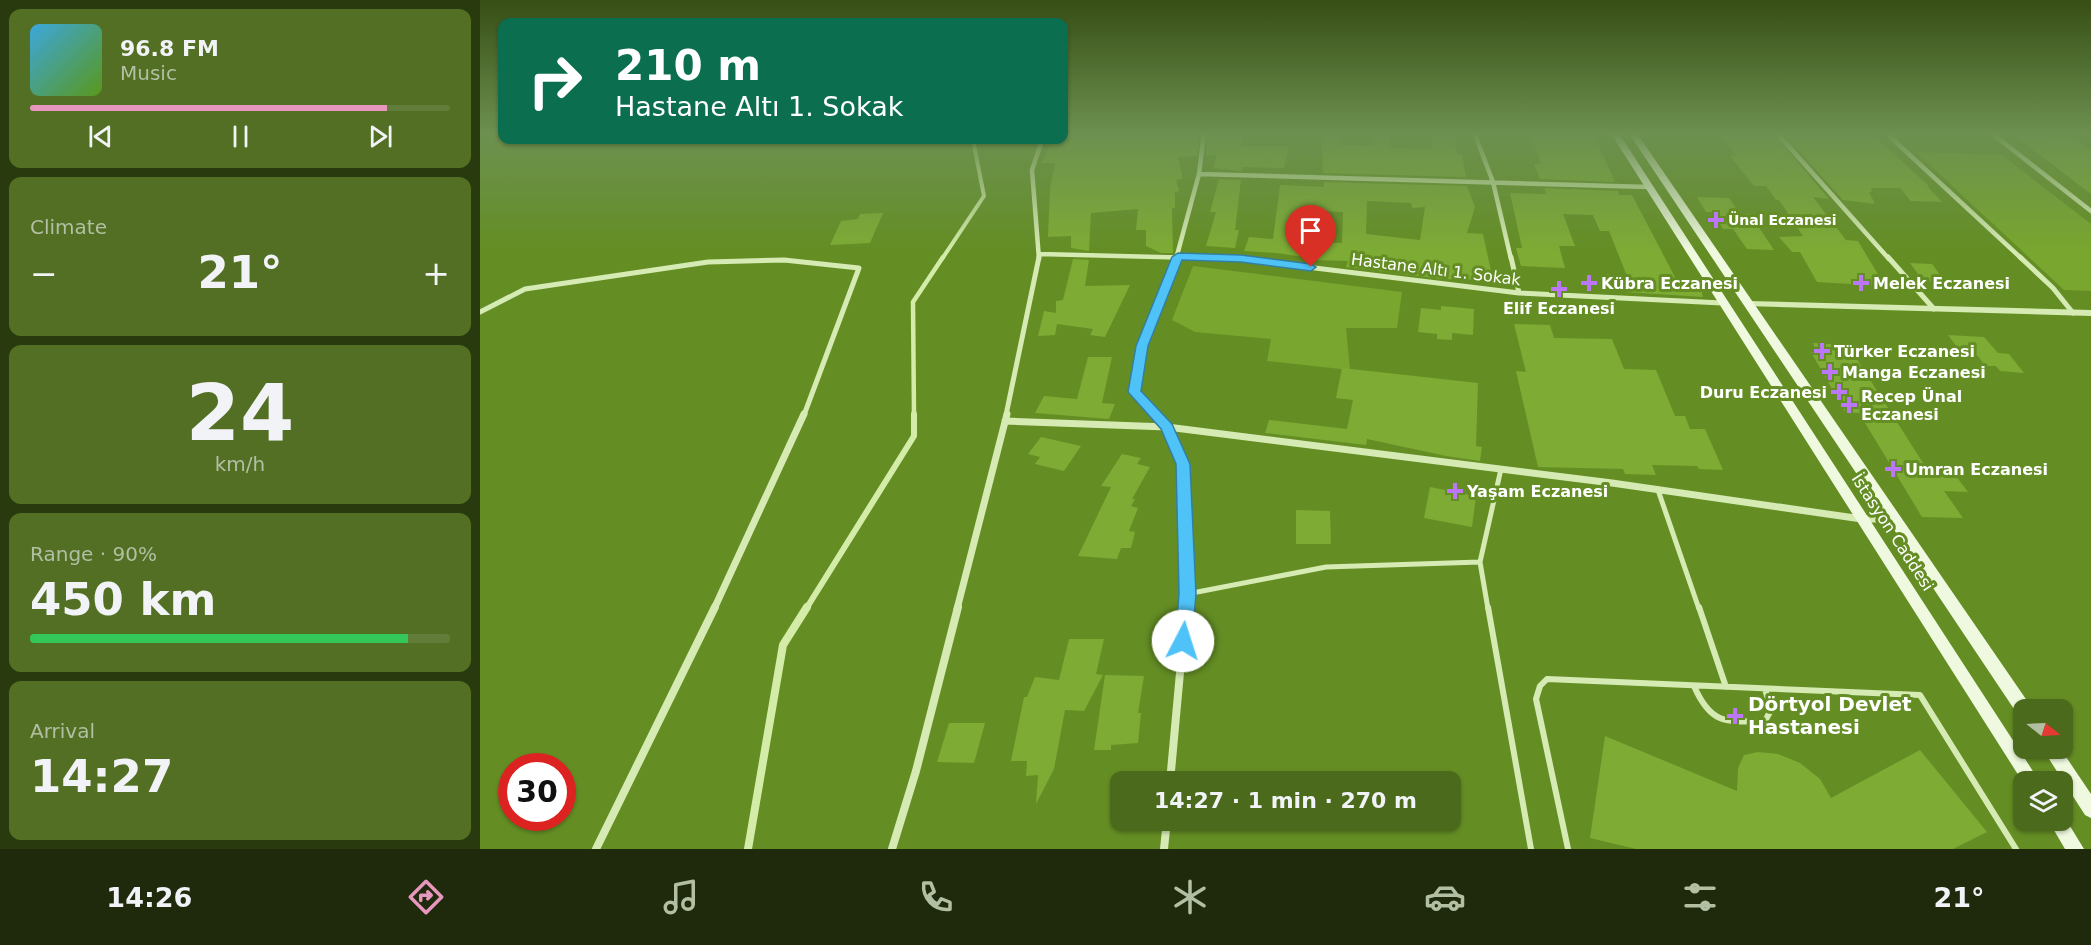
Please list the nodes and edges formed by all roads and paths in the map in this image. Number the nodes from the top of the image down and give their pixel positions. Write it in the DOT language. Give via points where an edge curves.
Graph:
graph roads {
  1 [pos="1032,172"];
  2 [pos="1489,172"];
  3 [pos="1639,172"];
  4 [pos="1659,172"];
  5 [pos="1811,172"];
  6 [pos="1928,172"];
  7 [pos="2041,172"];
  8 [pos="1199,174"];
  9 [pos="1493,182"];
  10 [pos="1649,188"];
  11 [pos="2091,211"];
  12 [pos="1040,254"];
  13 [pos="1178,257"];
  14 [pos="1519,293"];
  15 [pos="1722,303"];
  16 [pos="1748,304"];
  17 [pos="1934,309"];
  18 [pos="480,312"];
  19 [pos="2073,313"];
  20 [pos="2091,313"];
  21 [pos="1005,421"];
  22 [pos="1167,427"];
  23 [pos="1501,469"];
  24 [pos="1658,490"];
  25 [pos="1862,519"];
  26 [pos="1894,519"];
  27 [pos="1480,561"];
  28 [pos="1187,594"];
  29 [pos="1694,686"];
  30 [pos="1726,687"];
  31 [pos="1765,689"];
  32 [pos="2017,699"];
  33 [pos="2057,759"];
  34 [pos="1171,771"];
  35 [pos="2025,771"];
  36 [pos="2091,809"];
  37 [pos="1166,831"];
  38 [pos="2064,831"];
  39 [pos="596,849"];
  40 [pos="892,849"];
  41 [pos="1164,849"];
  42 [pos="1531,849"];
  43 [pos="1568,849"];
  44 [pos="2016,849"];
  45 [pos="2075,849"];
  1 -- 12 [label="street"];
  2 -- 9 [label="street"];
  3 -- 10 [label="main road, İstasyon Caddesi"];
  4 -- 16 [label="main road, İstasyon Caddesi"];
  5 -- 17 [label="street"];
  6 -- 19 [label="street" via="2053,288"];
  7 -- 11 [label="street"];
  8 -- 9 [label="street"];
  8 -- 13 [label="street"];
  9 -- 10 [label="street"];
  9 -- 14 [label="street"];
  10 -- 15 [label="main road, İstasyon Caddesi"];
  12 -- 13 [label="street, Hastane Altı 1. Sokak"];
  12 -- 21 [label="street"];
  13 -- 14 [label="street, Hastane Altı 1. Sokak" via="1241,259"];
  13 -- 22 [label="street" via="1142,346 1135,392"];
  14 -- 15 [label="street, Hastane Altı 1. Sokak"];
  15 -- 16 [label="main road"];
  15 -- 25 [label="main road, İstasyon Caddesi"];
  16 -- 17 [label="street"];
  16 -- 26 [label="main road, İstasyon Caddesi"];
  17 -- 19 [label="street"];
  18 -- 39 [label="street" via="525,289 708,262 738,259 859,268 801,422 684,674"];
  19 -- 20 [label="street"];
  21 -- 22 [label="street"];
  21 -- 40 [label="street" via="916,771"];
  22 -- 23 [label="street"];
  22 -- 28 [label="street" via="1183,464"];
  23 -- 24 [label="street"];
  23 -- 27 [label="lane"];
  24 -- 25 [label="street"];
  24 -- 30 [label="lane"];
  25 -- 26 [label="street"];
  25 -- 35 [label="main road, İstasyon Caddesi"];
  26 -- 32 [label="main road, İstasyon Caddesi"];
  27 -- 28 [label="lane" via="1447,566 1317,568"];
  27 -- 42 [label="lane"];
  28 -- 34 [label="street"];
  29 -- 30 [label="lane"];
  29 -- 31 [label="lane" via="1701,705 1713,717 1729,722 1765,722 1772,709"];
  29 -- 43 [label="lane" via="1547,679 1540,686 1536,699"];
  30 -- 31 [label="lane"];
  31 -- 44 [label="lane" via="1920,695"];
  33 -- 36 [label="main road"];
  37 -- 41 [label="street"];
  38 -- 45 [label="main road"];
}
